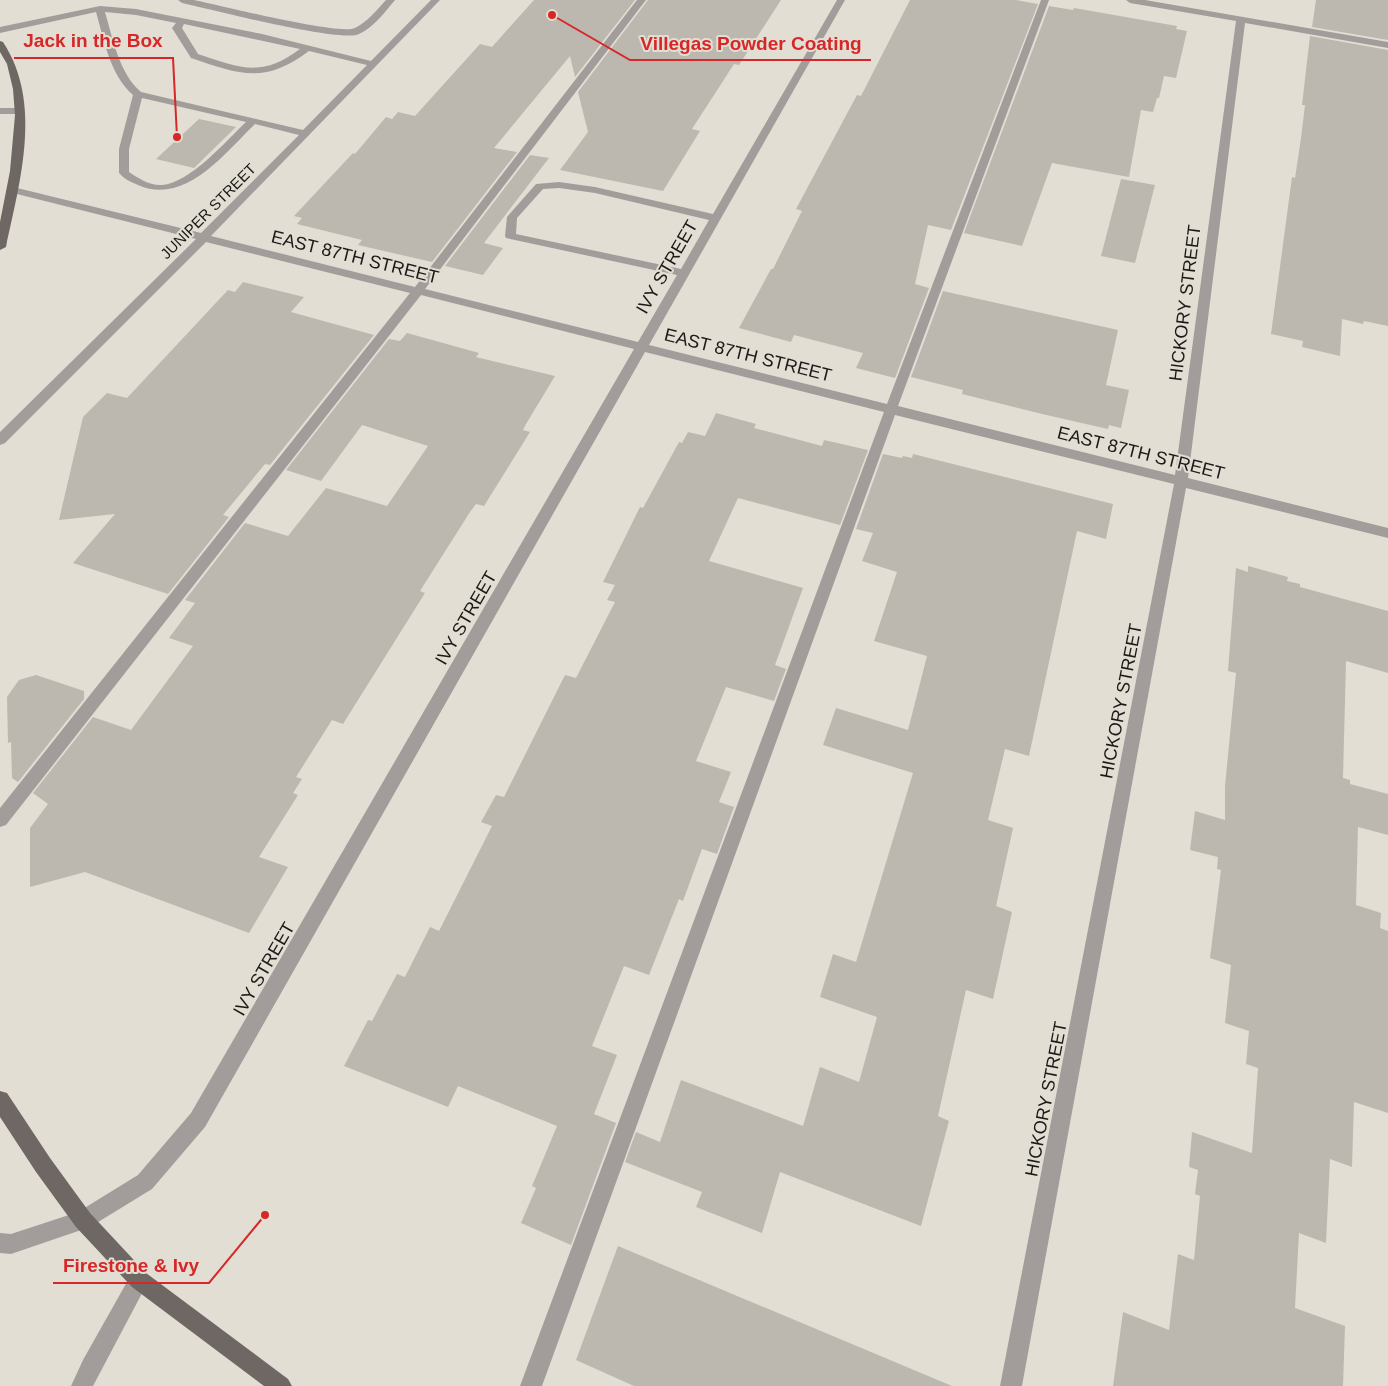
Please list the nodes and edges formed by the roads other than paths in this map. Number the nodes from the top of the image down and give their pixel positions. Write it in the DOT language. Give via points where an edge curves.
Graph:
graph roads {
  1 [pos="182,0"];
  2 [pos="391,0"];
  3 [pos="436,0"];
  4 [pos="642,0"];
  5 [pos="842,0"];
  6 [pos="1045,0"];
  7 [pos="1130,0"];
  8 [pos="100,9"];
  9 [pos="182,20"];
  10 [pos="1241,20"];
  11 [pos="0,30"];
  12 [pos="0,44"];
  13 [pos="1388,45"];
  14 [pos="307,48"];
  15 [pos="373,64"];
  16 [pos="138,94"];
  17 [pos="0,111"];
  18 [pos="20,111"];
  19 [pos="254,121"];
  20 [pos="305,133"];
  21 [pos="13,190"];
  22 [pos="716,218"];
  23 [pos="203,238"];
  24 [pos="0,247"];
  25 [pos="685,273"];
  26 [pos="418,291"];
  27 [pos="644,347"];
  28 [pos="891,409"];
  29 [pos="0,440"];
  30 [pos="1181,481"];
  31 [pos="1388,533"];
  32 [pos="0,820"];
  33 [pos="0,1100"];
  34 [pos="84,1220"];
  35 [pos="0,1242"];
  36 [pos="139,1280"];
  37 [pos="82,1386"];
  38 [pos="282,1386"];
  39 [pos="531,1386"];
  40 [pos="1011,1386"];
  1 -- 2 [label="street" via="329,32 356,32"];
  3 -- 15 [label="street, JUNIPER STREET"];
  4 -- 26 [label="street"];
  5 -- 22 [label="street, IVY STREET"];
  6 -- 28 [label="street"];
  7 -- 10 [label="street"];
  8 -- 9 [label="street"];
  8 -- 11 [label="street"];
  8 -- 16 [label="street" via="122,76 131,90"];
  9 -- 14 [label="street"];
  9 -- 14 [label="street" via="177,28 194,56 256,73 292,61"];
  10 -- 13 [label="street"];
  10 -- 30 [label="street, HICKORY STREET"];
  12 -- 18 [label="main road" via="12,66"];
  14 -- 15 [label="street"];
  15 -- 20 [label="street, JUNIPER STREET"];
  16 -- 19 [label="street"];
  16 -- 19 [label="street" via="124,149 124,174 134,181 162,188 193,176"];
  17 -- 18 [label="street"];
  18 -- 21 [label="main road"];
  19 -- 20 [label="street"];
  20 -- 23 [label="street, JUNIPER STREET"];
  21 -- 23 [label="street, EAST 87TH STREET"];
  21 -- 24 [label="main road"];
  22 -- 25 [label="street, IVY STREET"];
  22 -- 25 [label="street" via="595,190 559,185 540,186 512,217 510,236"];
  23 -- 26 [label="street, EAST 87TH STREET"];
  23 -- 29 [label="street, JUNIPER STREET"];
  25 -- 27 [label="street, IVY STREET"];
  26 -- 27 [label="street, EAST 87TH STREET"];
  26 -- 32 [label="street"];
  27 -- 28 [label="street, EAST 87TH STREET"];
  27 -- 34 [label="street, IVY STREET" via="198,1120 145,1182"];
  28 -- 30 [label="street, EAST 87TH STREET"];
  28 -- 39 [label="street"];
  30 -- 31 [label="street, EAST 87TH STREET"];
  30 -- 40 [label="street, HICKORY STREET"];
  33 -- 34 [label="main road"];
  34 -- 35 [label="street, IVY STREET" via="11,1244"];
  34 -- 36 [label="main road"];
  36 -- 37 [label="street"];
  36 -- 38 [label="main road"];
}
